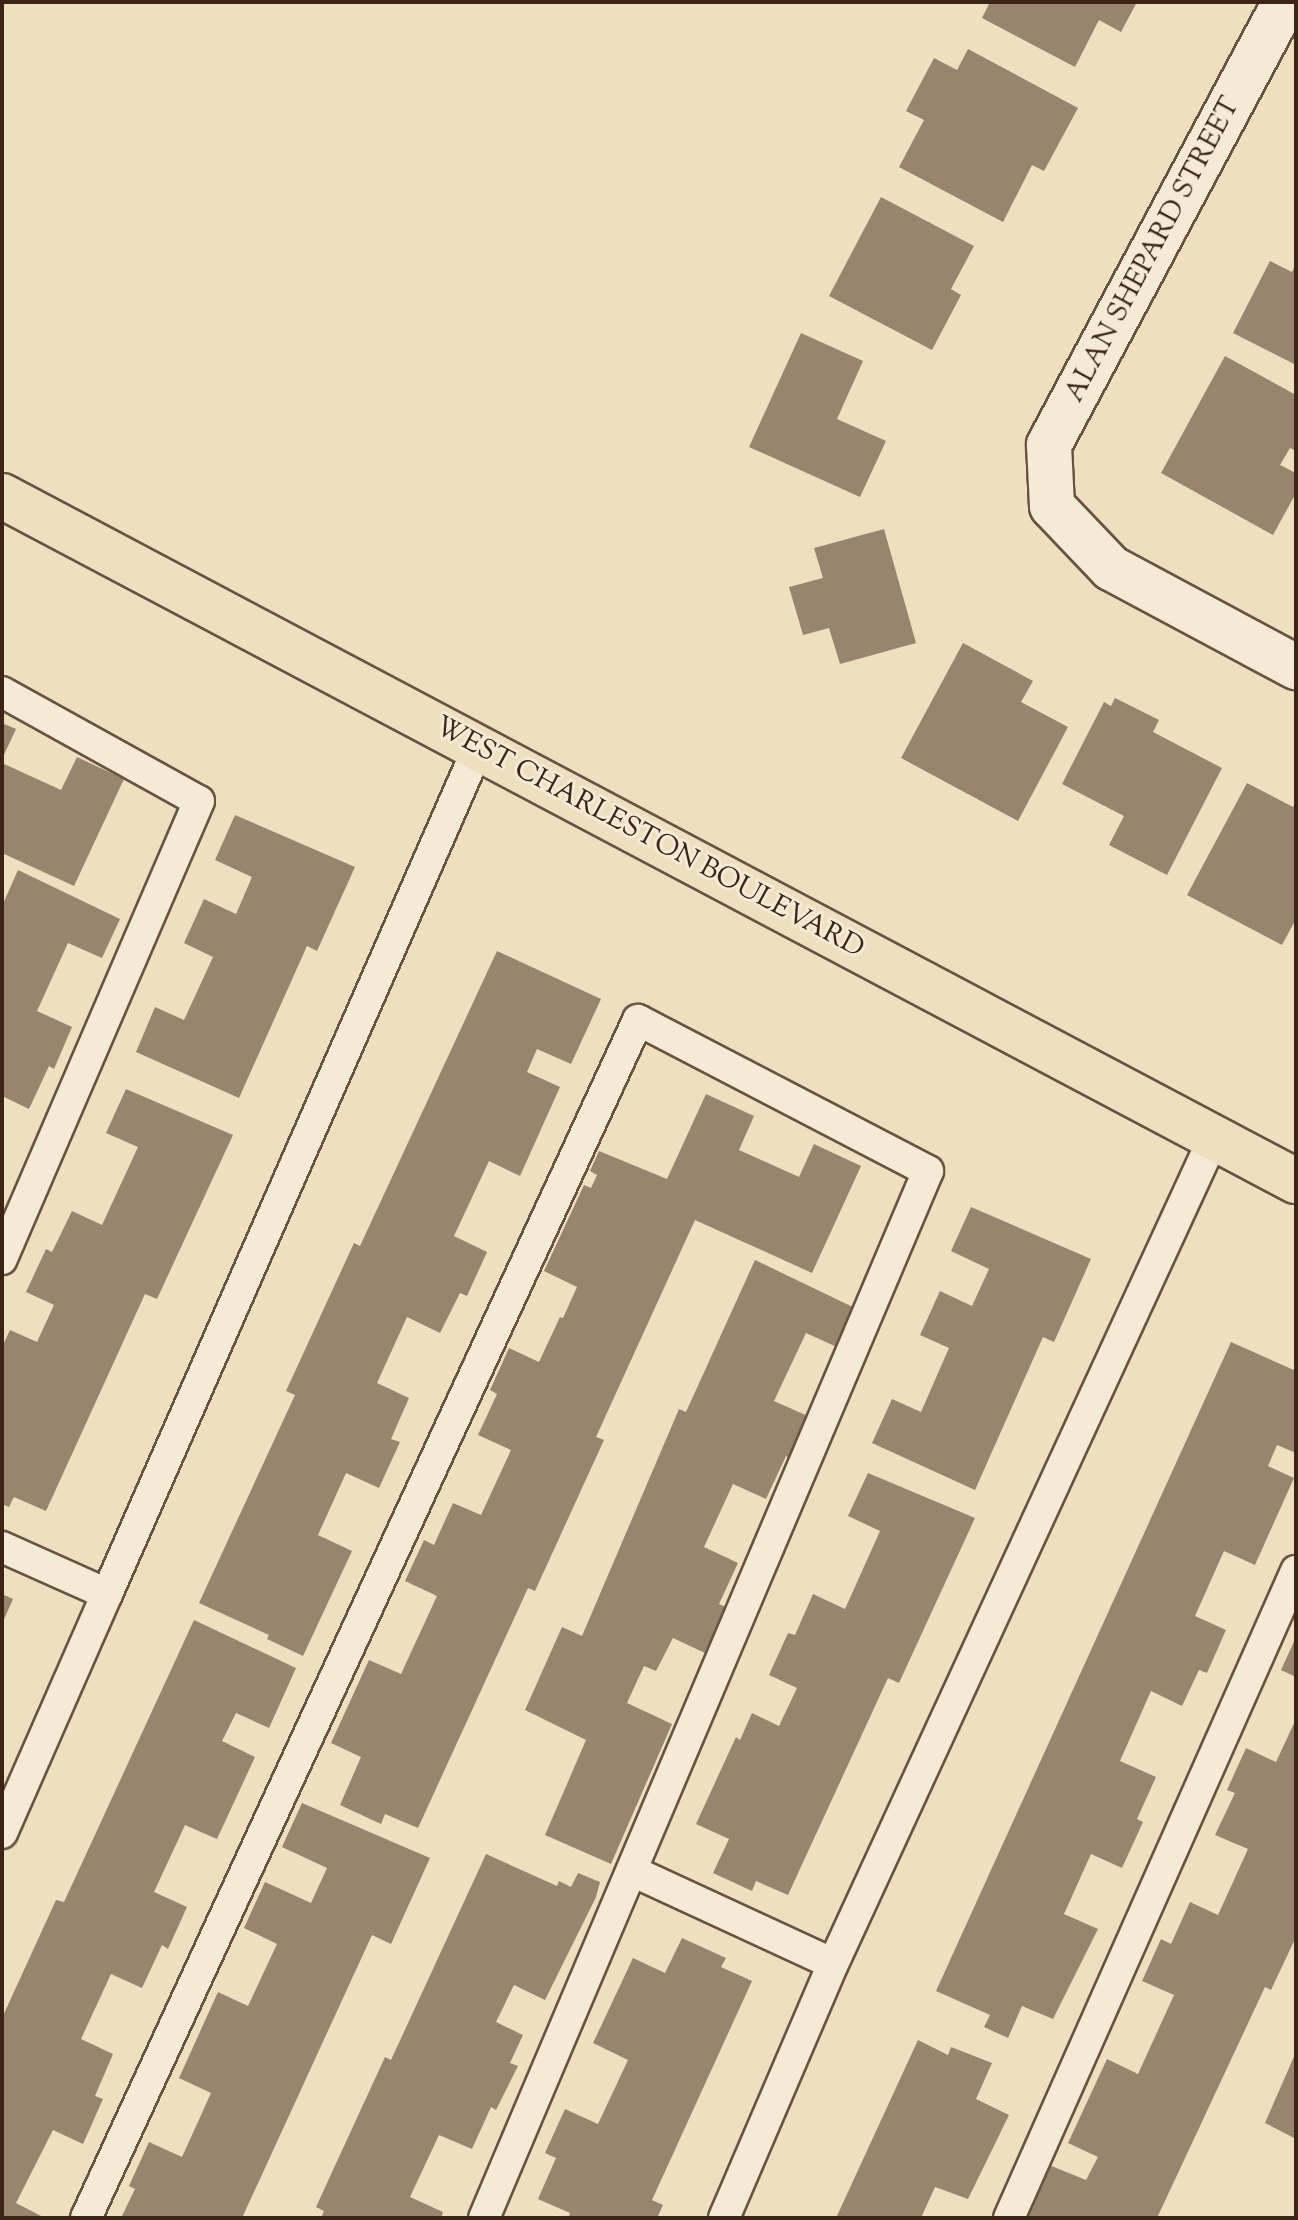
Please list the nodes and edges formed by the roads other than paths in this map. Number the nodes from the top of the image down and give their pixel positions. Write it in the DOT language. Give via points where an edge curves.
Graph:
graph roads {
  1 [pos="1285,2"];
  2 [pos="2,496"];
  3 [pos="1296,667"];
  4 [pos="2,692"];
  5 [pos="478,748"];
  6 [pos="1214,1137"];
  7 [pos="1296,1181"];
  8 [pos="2,1259"];
  9 [pos="2,1547"];
  10 [pos="1296,1571"];
  11 [pos="107,1594"];
  12 [pos="2,1833"];
  13 [pos="632,1871"];
  14 [pos="833,1964"];
  15 [pos="86,2218"];
  16 [pos="484,2218"];
  17 [pos="724,2218"];
  18 [pos="1009,2218"];
  1 -- 3 [label="street, ALAN SHEPARD STREET" via="1049,445 1052,506 1111,568"];
  2 -- 5 [label="main road, WEST CHARLESTON BOULEVARD"];
  4 -- 8 [label="lane" via="199,801"];
  5 -- 6 [label="main road, WEST CHARLESTON BOULEVARD"];
  5 -- 11 [label="lane"];
  6 -- 7 [label="main road, WEST CHARLESTON BOULEVARD"];
  6 -- 14 [label="lane"];
  9 -- 11 [label="lane"];
  10 -- 18 [label="lane"];
  11 -- 12 [label="lane"];
  13 -- 14 [label="lane"];
  13 -- 15 [label="lane" via="928,1171 638,1020"];
  13 -- 16 [label="lane"];
  14 -- 17 [label="lane"];
}
